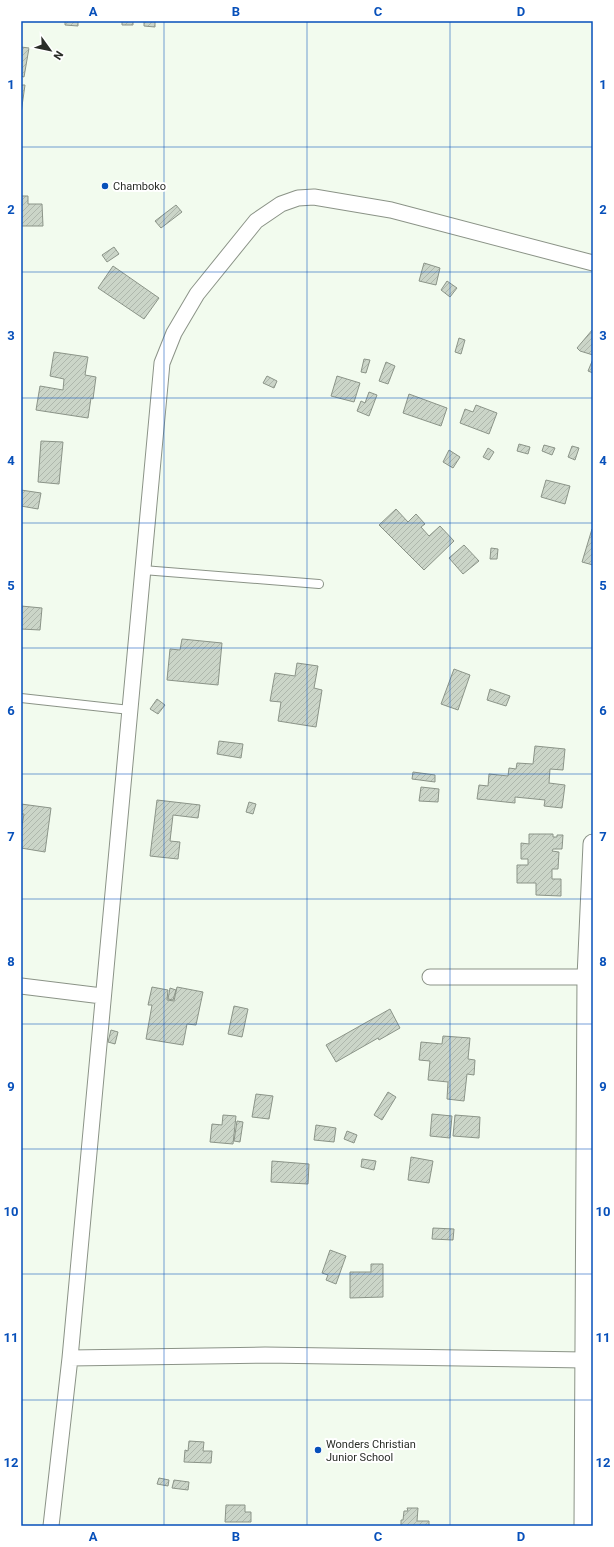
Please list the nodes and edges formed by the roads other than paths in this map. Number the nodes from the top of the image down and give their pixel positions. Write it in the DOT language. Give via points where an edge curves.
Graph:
graph roads {
  1 [pos="593,263"];
  2 [pos="143,570"];
  3 [pos="319,584"];
  4 [pos="21,698"];
  5 [pos="130,710"];
  6 [pos="593,844"];
  7 [pos="430,977"];
  8 [pos="587,977"];
  9 [pos="21,986"];
  10 [pos="102,996"];
  11 [pos="70,1358"];
  12 [pos="584,1360"];
  13 [pos="51,1526"];
  14 [pos="584,1526"];
  1 -- 2 [label="street" via="391,210 314,197 298,198 281,204 256,221 197,294 174,333 162,363"];
  2 -- 3 [label="lane"];
  2 -- 5 [label="street"];
  4 -- 5 [label="lane"];
  5 -- 10 [label="street"];
  6 -- 8 [label="street"];
  7 -- 8 [label="street"];
  8 -- 12 [label="street"];
  9 -- 10 [label="street"];
  10 -- 11 [label="street"];
  11 -- 12 [label="street" via="266,1355"];
  11 -- 13 [label="street"];
  12 -- 14 [label="street"];
}
